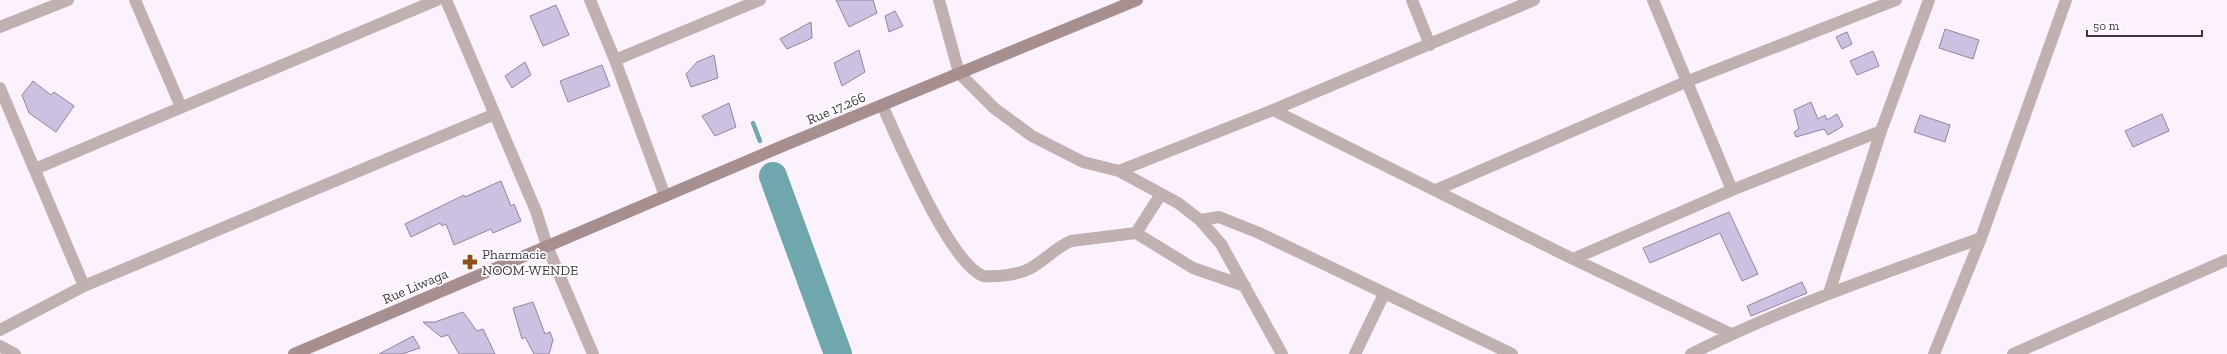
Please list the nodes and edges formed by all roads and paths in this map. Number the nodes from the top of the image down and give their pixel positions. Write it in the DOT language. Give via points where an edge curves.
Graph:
graph roads {
  1 [pos="68,0"];
  2 [pos="135,0"];
  3 [pos="437,0"];
  4 [pos="446,0"];
  5 [pos="590,0"];
  6 [pos="760,0"];
  7 [pos="939,0"];
  8 [pos="1137,0"];
  9 [pos="1412,0"];
  10 [pos="1534,0"];
  11 [pos="1653,0"];
  12 [pos="1896,0"];
  13 [pos="1929,0"];
  14 [pos="2066,0"];
  15 [pos="0,27"];
  16 [pos="1430,45"];
  17 [pos="615,60"];
  18 [pos="960,73"];
  19 [pos="1688,81"];
  20 [pos="0,88"];
  21 [pos="882,105"];
  22 [pos="181,107"];
  23 [pos="1274,110"];
  24 [pos="495,114"];
  25 [pos="1881,131"];
  26 [pos="35,169"];
  27 [pos="1119,171"];
  28 [pos="1436,190"];
  29 [pos="1732,190"];
  30 [pos="1161,194"];
  31 [pos="665,196"];
  32 [pos="1200,220"];
  33 [pos="1136,233"];
  34 [pos="1981,238"];
  35 [pos="547,246"];
  36 [pos="1573,259"];
  37 [pos="2227,260"];
  38 [pos="84,286"];
  39 [pos="1245,286"];
  40 [pos="1830,293"];
  41 [pos="1384,294"];
  42 [pos="0,330"];
  43 [pos="1731,334"];
  44 [pos="0,346"];
  45 [pos="16,354"];
  46 [pos="294,354"];
  47 [pos="593,354"];
  48 [pos="1282,354"];
  49 [pos="1355,354"];
  50 [pos="1512,354"];
  51 [pos="1691,354"];
  52 [pos="1934,354"];
  53 [pos="2013,354"];
  1 -- 15 [label="street"];
  2 -- 22 [label="street"];
  3 -- 22 [label="street"];
  4 -- 24 [label="street"];
  5 -- 17 [label="street"];
  6 -- 17 [label="street"];
  7 -- 18 [label="street"];
  8 -- 18 [label="main road, Rue 17.266"];
  9 -- 16 [label="street"];
  10 -- 16 [label="street"];
  11 -- 19 [label="street"];
  12 -- 19 [label="street"];
  13 -- 25 [label="street"];
  14 -- 34 [label="street"];
  16 -- 23 [label="street"];
  17 -- 31 [label="street"];
  18 -- 21 [label="main road, Rue 17.266"];
  18 -- 27 [label="street" via="994,108 1032,136 1083,162"];
  19 -- 28 [label="street"];
  19 -- 29 [label="street"];
  20 -- 26 [label="street"];
  21 -- 31 [label="main road, Rue 17.266"];
  21 -- 33 [label="street" via="946,234 977,274 990,277 1020,272 1029,269 1071,241"];
  22 -- 26 [label="street"];
  23 -- 27 [label="street"];
  23 -- 28 [label="street"];
  24 -- 35 [label="street" via="536,211"];
  24 -- 38 [label="street"];
  25 -- 29 [label="street"];
  25 -- 40 [label="street"];
  26 -- 38 [label="street"];
  27 -- 30 [label="street"];
  28 -- 36 [label="street"];
  29 -- 36 [label="street"];
  30 -- 32 [label="street" via="1178,202"];
  30 -- 33 [label="street"];
  31 -- 35 [label="main road, Rue 17.266"];
  32 -- 39 [label="street" via="1221,244"];
  32 -- 41 [label="street" via="1219,216"];
  33 -- 39 [label="street" via="1193,268"];
  34 -- 40 [label="street"];
  34 -- 52 [label="street"];
  35 -- 46 [label="main road, Rue Liwaga"];
  35 -- 47 [label="street"];
  36 -- 43 [label="street"];
  37 -- 53 [label="street"];
  38 -- 42 [label="street"];
  39 -- 48 [label="street"];
  40 -- 43 [label="street"];
  41 -- 49 [label="street"];
  41 -- 50 [label="street"];
  43 -- 51 [label="street"];
  44 -- 45 [label="street"];
}
